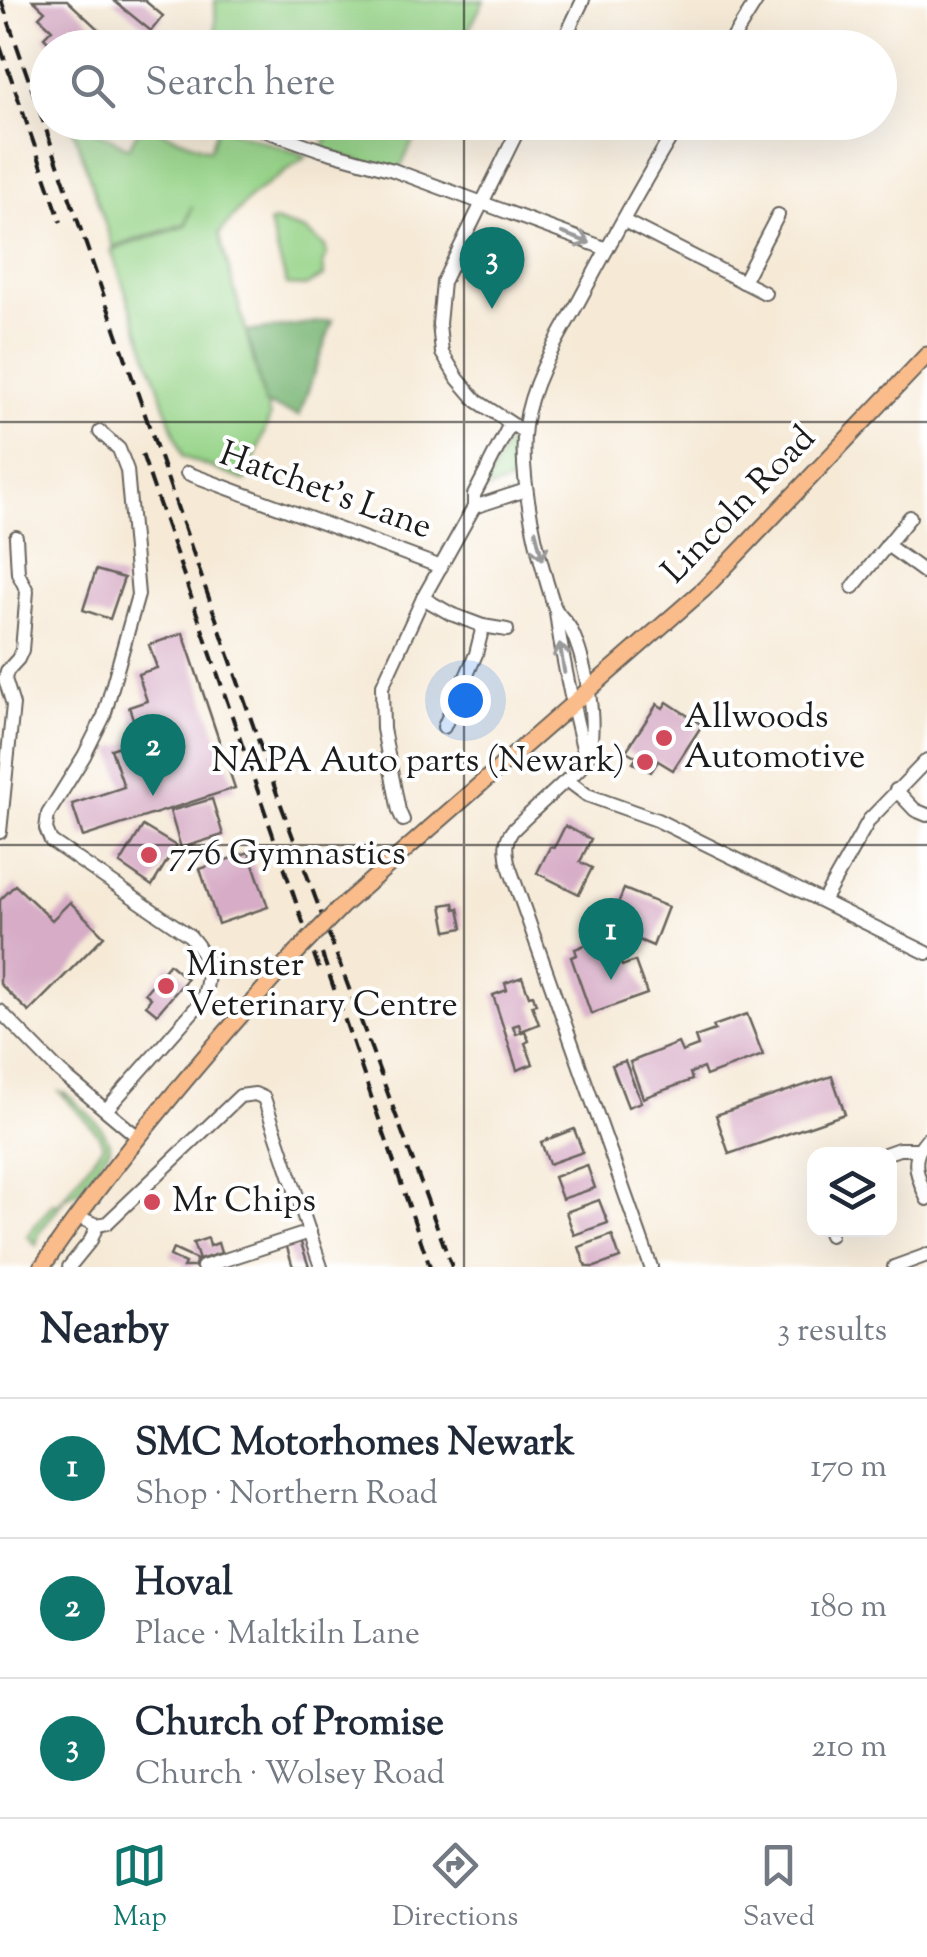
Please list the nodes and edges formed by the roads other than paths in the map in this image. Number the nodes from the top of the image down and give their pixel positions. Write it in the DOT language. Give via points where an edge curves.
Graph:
graph roads {
  1 [pos="583,0"];
  2 [pos="757,0"];
  3 [pos="569,30"];
  4 [pos="738,30"];
  5 [pos="292,140"];
  6 [pos="513,140"];
  7 [pos="670,140"];
  8 [pos="480,203"];
  9 [pos="778,215"];
  10 [pos="624,221"];
  11 [pos="606,249"];
  12 [pos="744,282"];
  13 [pos="766,293"];
  14 [pos="927,354"];
  15 [pos="510,424"];
  16 [pos="100,432"];
  17 [pos="524,432"];
  18 [pos="188,472"];
  19 [pos="526,490"];
  20 [pos="474,507"];
  21 [pos="910,518"];
  22 [pos="16,536"];
  23 [pos="887,546"];
  24 [pos="441,567"];
  25 [pos="927,574"];
  26 [pos="853,586"];
  27 [pos="423,598"];
  28 [pos="556,612"];
  29 [pos="483,626"];
  30 [pos="508,630"];
  31 [pos="3,679"];
  32 [pos="588,691"];
  33 [pos="571,704"];
  34 [pos="444,727"];
  35 [pos="588,751"];
  36 [pos="927,760"];
  37 [pos="568,780"];
  38 [pos="896,790"];
  39 [pos="927,815"];
  40 [pos="403,820"];
  41 [pos="0,832"];
  42 [pos="823,901"];
  43 [pos="927,954"];
  44 [pos="0,1011"];
  45 [pos="106,1110"];
  46 [pos="139,1138"];
  47 [pos="922,1144"];
  48 [pos="897,1150"];
  49 [pos="927,1199"];
  50 [pos="78,1218"];
  51 [pos="97,1225"];
  52 [pos="310,1232"];
  53 [pos="927,1255"];
  54 [pos="42,1267"];
  55 [pos="69,1267"];
  56 [pos="203,1267"];
  57 [pos="321,1267"];
  58 [pos="652,1267"];
  59 [pos="894,1267"];
  1 -- 3 [label="street"];
  2 -- 4 [label="street"];
  5 -- 8 [label="street"];
  6 -- 8 [label="street"];
  7 -- 10 [label="street"];
  8 -- 11 [label="street, one-way"];
  8 -- 15 [label="street" via="443,282 442,353 477,401"];
  9 -- 12 [label="street"];
  10 -- 11 [label="street"];
  10 -- 12 [label="street"];
  11 -- 17 [label="street" via="538,380"];
  12 -- 13 [label="street"];
  14 -- 32 [label="main road, Lincoln Road" via="704,589"];
  15 -- 17 [label="street"];
  15 -- 20 [label="street, Hatchet's Lane"];
  16 -- 45 [label="street" via="124,459 138,595 104,716 48,814 46,829 51,841 190,936 204,952 210,978 202,1001"];
  17 -- 19 [label="street"];
  18 -- 24 [label="street, Hatchet's Lane"];
  19 -- 20 [label="street, Hatchet's Lane"];
  19 -- 28 [label="street, one-way"];
  20 -- 24 [label="street, Hatchet's Lane"];
  21 -- 23 [label="street"];
  22 -- 31 [label="street" via="26,591 24,630 22,650"];
  23 -- 25 [label="street"];
  23 -- 26 [label="street"];
  24 -- 27 [label="street, Hatchet's Lane"];
  27 -- 29 [label="street"];
  27 -- 40 [label="street, Hatchet's Lane" via="382,686 383,730"];
  28 -- 32 [label="street" via="570,626"];
  33 -- 28 [label="street, one-way"];
  29 -- 30 [label="street"];
  29 -- 34 [label="street"];
  31 -- 41 [label="street" via="14,705"];
  32 -- 33 [label="main road, Lincoln Road"];
  32 -- 35 [label="street"];
  33 -- 35 [label="street"];
  33 -- 46 [label="main road, Lincoln Road, bridge" via="341,906"];
  35 -- 37 [label="street"];
  36 -- 38 [label="street"];
  37 -- 42 [label="street"];
  37 -- 58 [label="street" via="512,831 505,849"];
  38 -- 39 [label="street"];
  38 -- 42 [label="street" via="869,820"];
  42 -- 43 [label="street"];
  44 -- 45 [label="street"];
  45 -- 46 [label="street"];
  46 -- 50 [label="main road, Lincoln Road"];
  47 -- 48 [label="street"];
  47 -- 49 [label="street" via="916,1170"];
  50 -- 51 [label="street"];
  50 -- 54 [label="main road, Lincoln Road"];
  51 -- 52 [label="street" via="107,1223 240,1096 255,1094 264,1098"];
  51 -- 55 [label="street"];
  52 -- 56 [label="street"];
  52 -- 57 [label="street"];
  53 -- 59 [label="street"];
}
